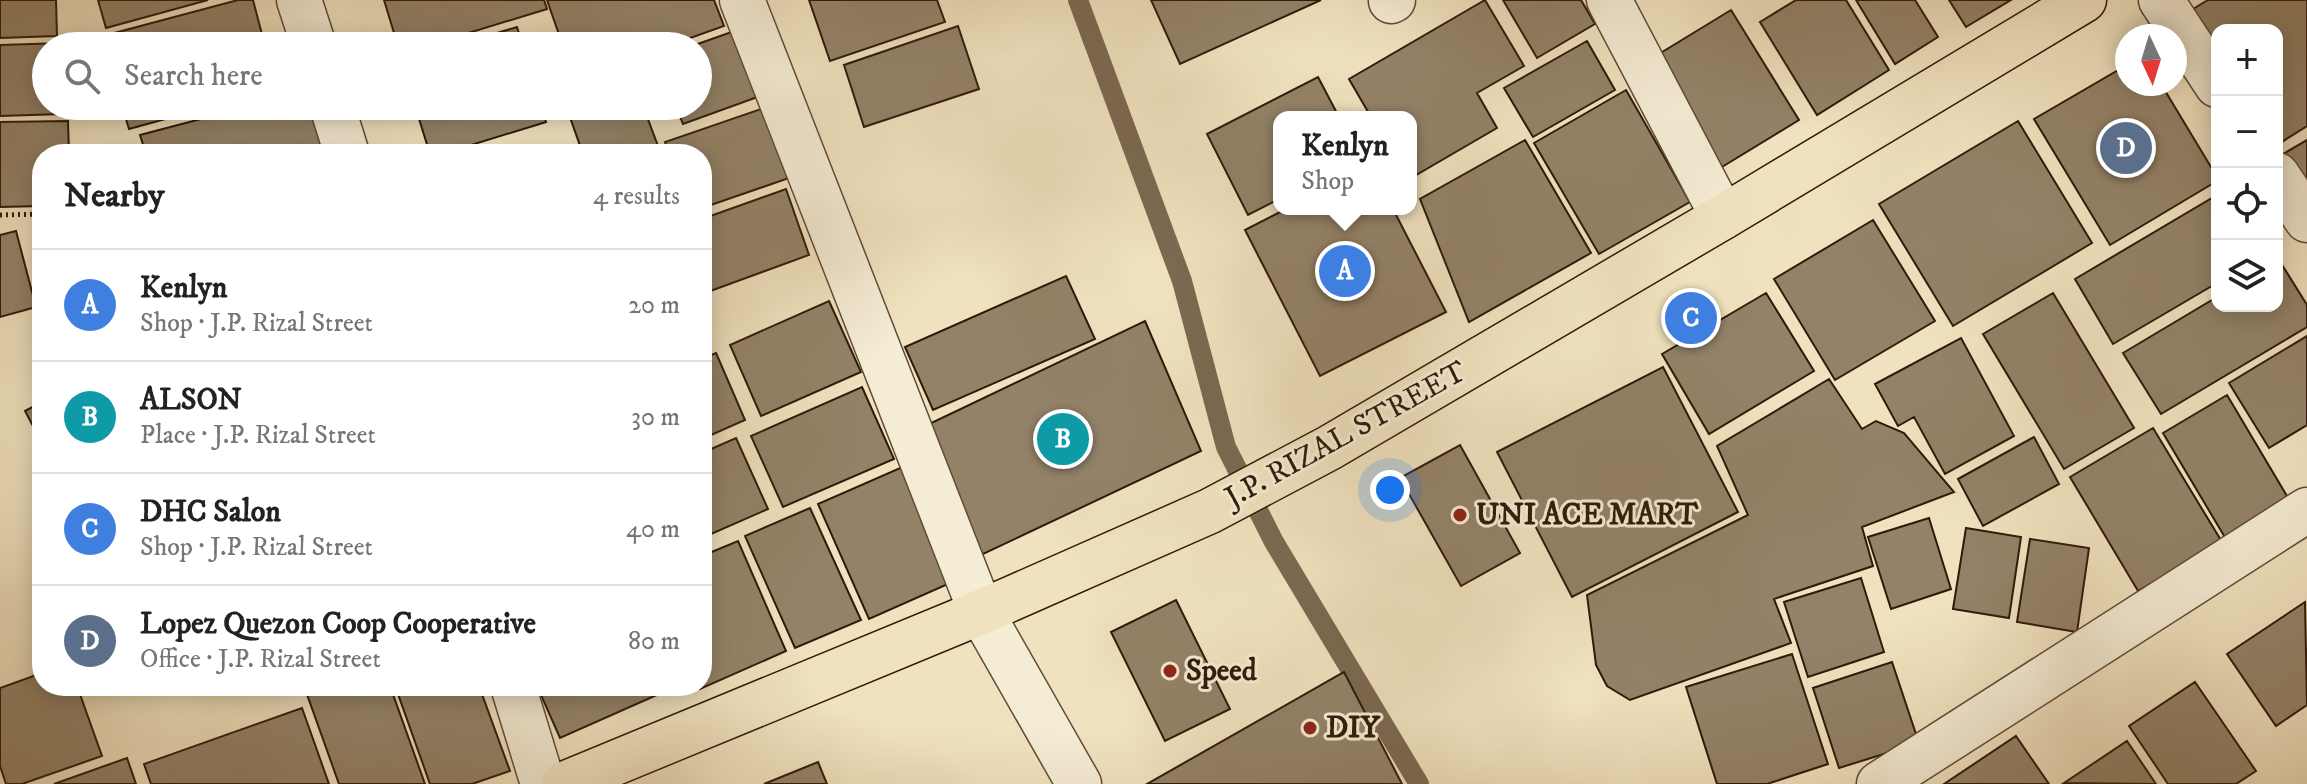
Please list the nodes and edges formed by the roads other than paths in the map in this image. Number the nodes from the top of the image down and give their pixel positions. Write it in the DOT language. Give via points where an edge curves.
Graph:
graph roads {
  1 [pos="299,0"];
  2 [pos="742,0"];
  3 [pos="1609,0"];
  4 [pos="2084,0"];
  5 [pos="2161,0"];
  6 [pos="309,32"];
  7 [pos="2211,76"];
  8 [pos="336,120"];
  9 [pos="344,144"];
  10 [pos="2283,184"];
  11 [pos="1723,217"];
  12 [pos="2307,220"];
  13 [pos="2307,510"];
  14 [pos="981,612"];
  15 [pos="516,696"];
  16 [pos="543,784"];
  17 [pos="564,784"];
  18 [pos="1079,784"];
  19 [pos="1879,784"];
  1 -- 6 [label="street"];
  2 -- 14 [label="street"];
  3 -- 11 [label="street"];
  4 -- 11 [label="main road, J.P. RIZAL STREET"];
  5 -- 7 [label="street"];
  8 -- 9 [label="street"];
  10 -- 12 [label="street"];
  11 -- 14 [label="main road, J.P. RIZAL STREET" via="1329,448 1210,511"];
  13 -- 19 [label="street"];
  14 -- 17 [label="main road, J.P. RIZAL STREET"];
  14 -- 18 [label="street"];
  15 -- 16 [label="street"];
}
